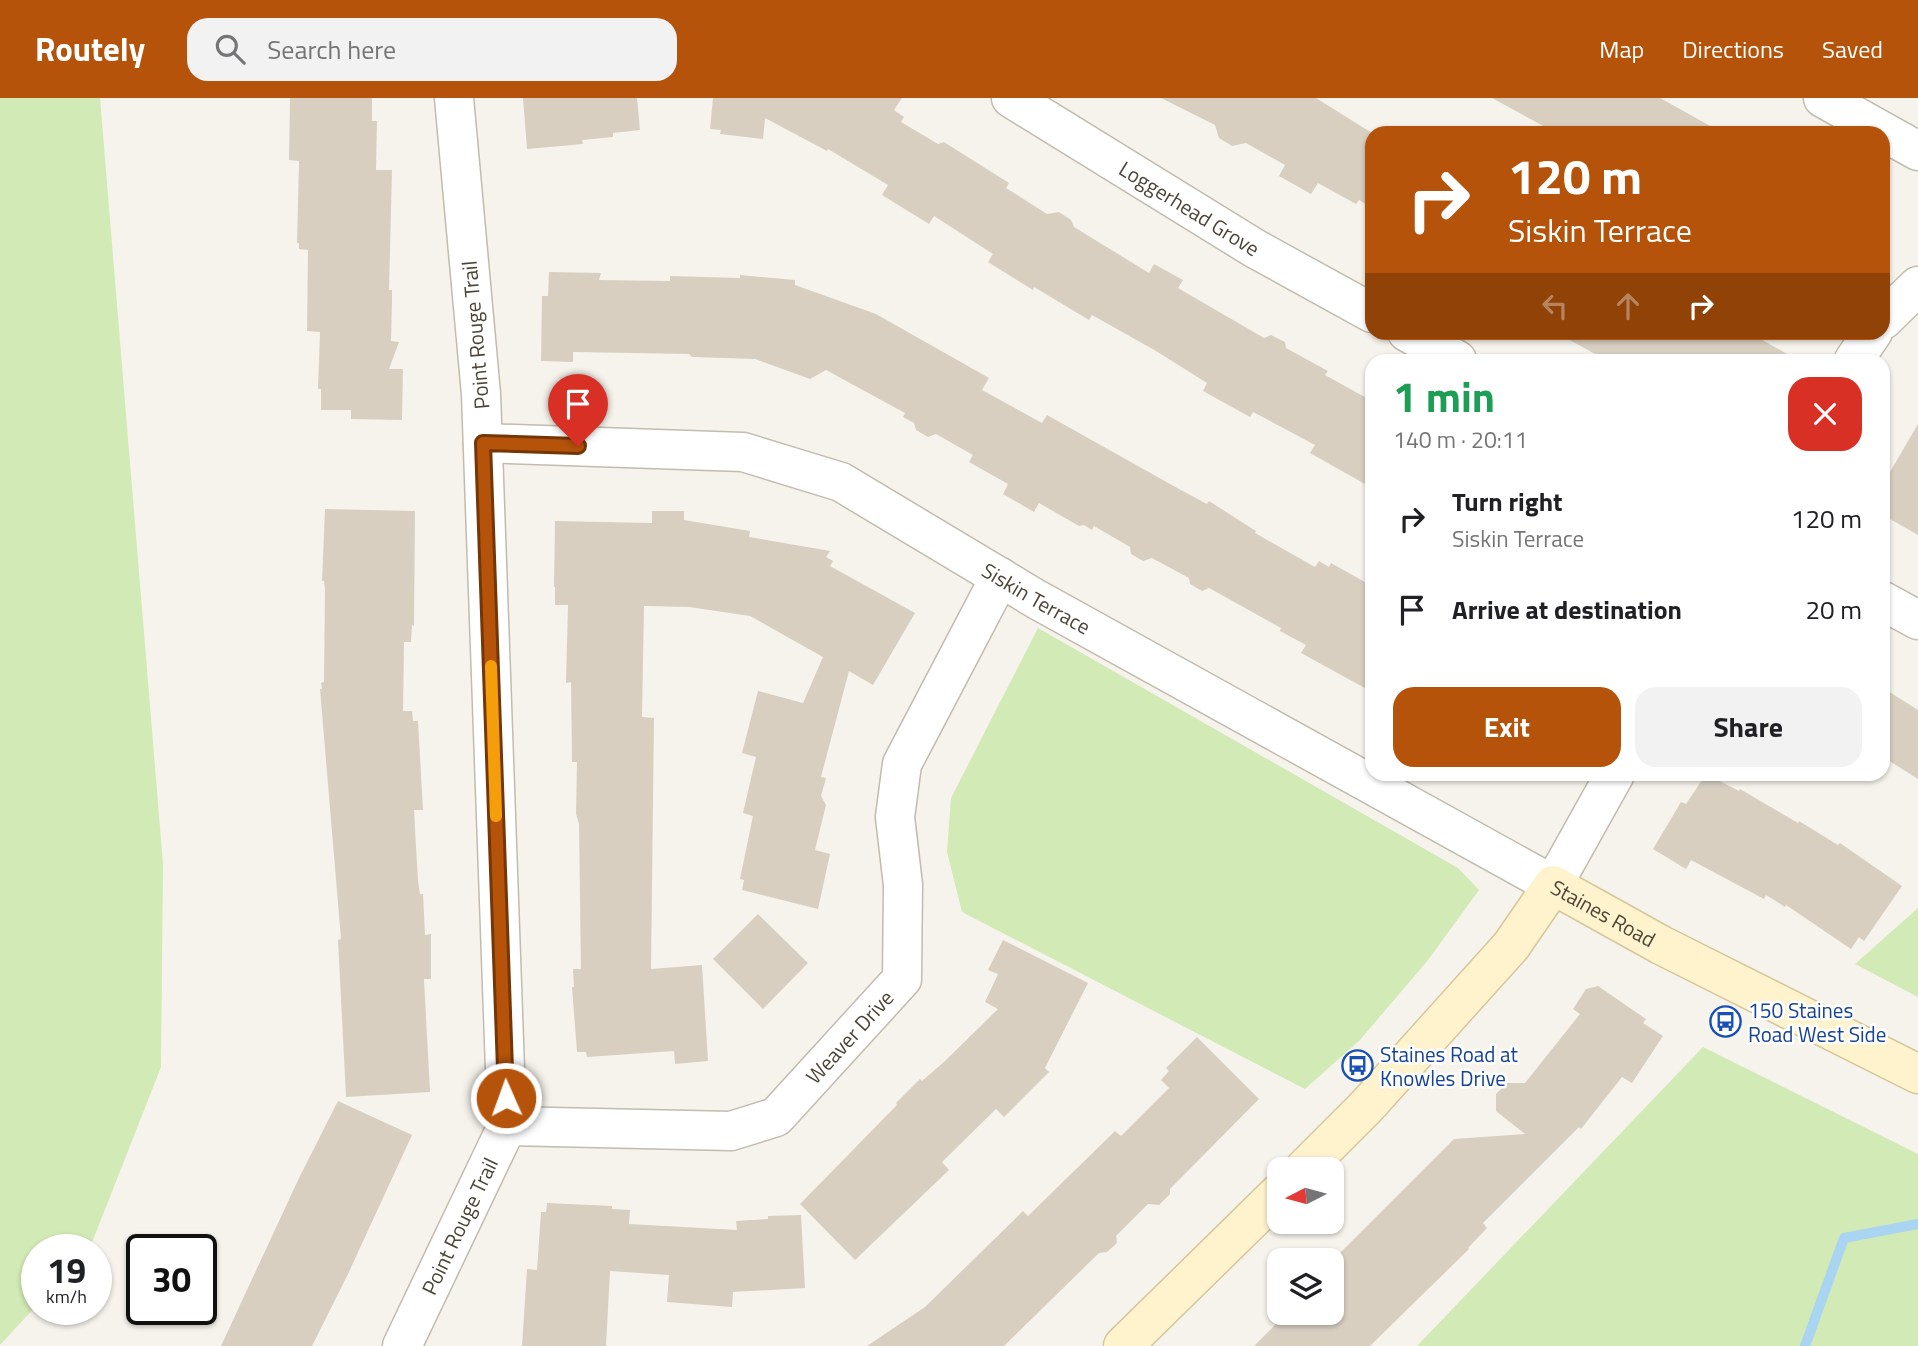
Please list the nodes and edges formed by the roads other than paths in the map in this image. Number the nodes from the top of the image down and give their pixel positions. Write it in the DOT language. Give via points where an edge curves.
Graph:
graph roads {
  1 [pos="454,98"];
  2 [pos="1011,98"];
  3 [pos="1823,98"];
  4 [pos="1873,126"];
  5 [pos="1890,135"];
  6 [pos="1918,151"];
  7 [pos="1918,286"];
  8 [pos="1365,309"];
  9 [pos="1890,313"];
  10 [pos="1421,340"];
  11 [pos="1446,354"];
  12 [pos="483,443"];
  13 [pos="1000,577"];
  14 [pos="1890,605"];
  15 [pos="1918,620"];
  16 [pos="1365,780"];
  17 [pos="1366,781"];
  18 [pos="1611,781"];
  19 [pos="1553,885"];
  20 [pos="1918,1074"];
  21 [pos="507,1126"];
  22 [pos="1316,1157"];
  23 [pos="1267,1205"];
  24 [pos="402,1346"];
  25 [pos="1123,1346"];
  1 -- 12 [label="street, Point Rouge Trail"];
  2 -- 8 [label="street, Loggerhead Grove" via="1254,248"];
  3 -- 4 [label="street"];
  5 -- 6 [label="street"];
  7 -- 9 [label="street"];
  10 -- 11 [label="street"];
  12 -- 13 [label="street, Siskin Terrace" via="743,452 841,482"];
  12 -- 21 [label="street, Point Rouge Trail"];
  13 -- 16 [label="street, Siskin Terrace"];
  13 -- 21 [label="street, Weaver Drive" via="902,764 895,817 902,885 902,979 776,1117 732,1131"];
  14 -- 15 [label="street"];
  17 -- 19 [label="street, Siskin Terrace"];
  18 -- 19 [label="street"];
  19 -- 20 [label="street, Staines Road" via="1661,945"];
  19 -- 22 [label="street, Staines Road" via="1511,946"];
  21 -- 24 [label="street, Point Rouge Trail"];
  23 -- 25 [label="street"];
}
